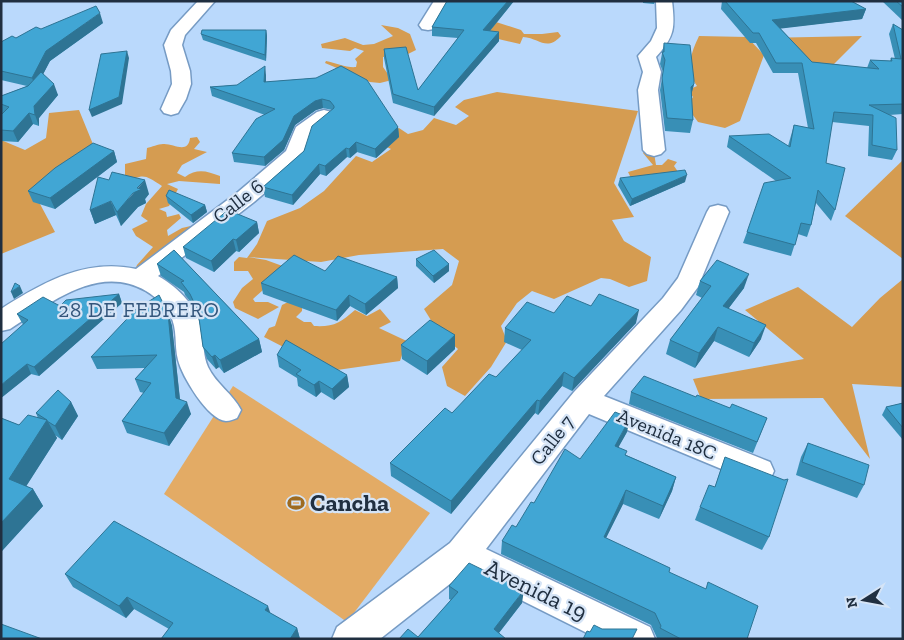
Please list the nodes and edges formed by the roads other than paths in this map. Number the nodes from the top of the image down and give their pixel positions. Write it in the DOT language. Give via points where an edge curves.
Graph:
graph roads {
  1 [pos="207,1"];
  2 [pos="442,1"];
  3 [pos="664,1"];
  4 [pos="428,24"];
  5 [pos="171,109"];
  6 [pos="324,116"];
  7 [pos="654,150"];
  8 [pos="718,212"];
  9 [pos="139,277"];
  10 [pos="1,322"];
  11 [pos="584,400"];
  12 [pos="227,410"];
  13 [pos="778,479"];
  14 [pos="462,554"];
  15 [pos="350,639"];
  16 [pos="637,639"];
  1 -- 5 [label="street" via="177,34 173,45 183,86"];
  2 -- 4 [label="street"];
  3 -- 7 [label="street" via="666,28 659,43 647,56 652,72 648,90"];
  6 -- 9 [label="street, Calle 6" via="303,131 296,154 246,197"];
  8 -- 11 [label="street, Calle 7" via="684,289"];
  9 -- 10 [label="street" via="106,274 64,283"];
  9 -- 12 [label="street" via="164,289 177,302 186,319 192,362 208,390"];
  11 -- 13 [label="street, Avenida 18C"];
  11 -- 14 [label="street, Calle 7"];
  14 -- 15 [label="street, Calle 7"];
  14 -- 16 [label="street, Avenida 19"];
}
